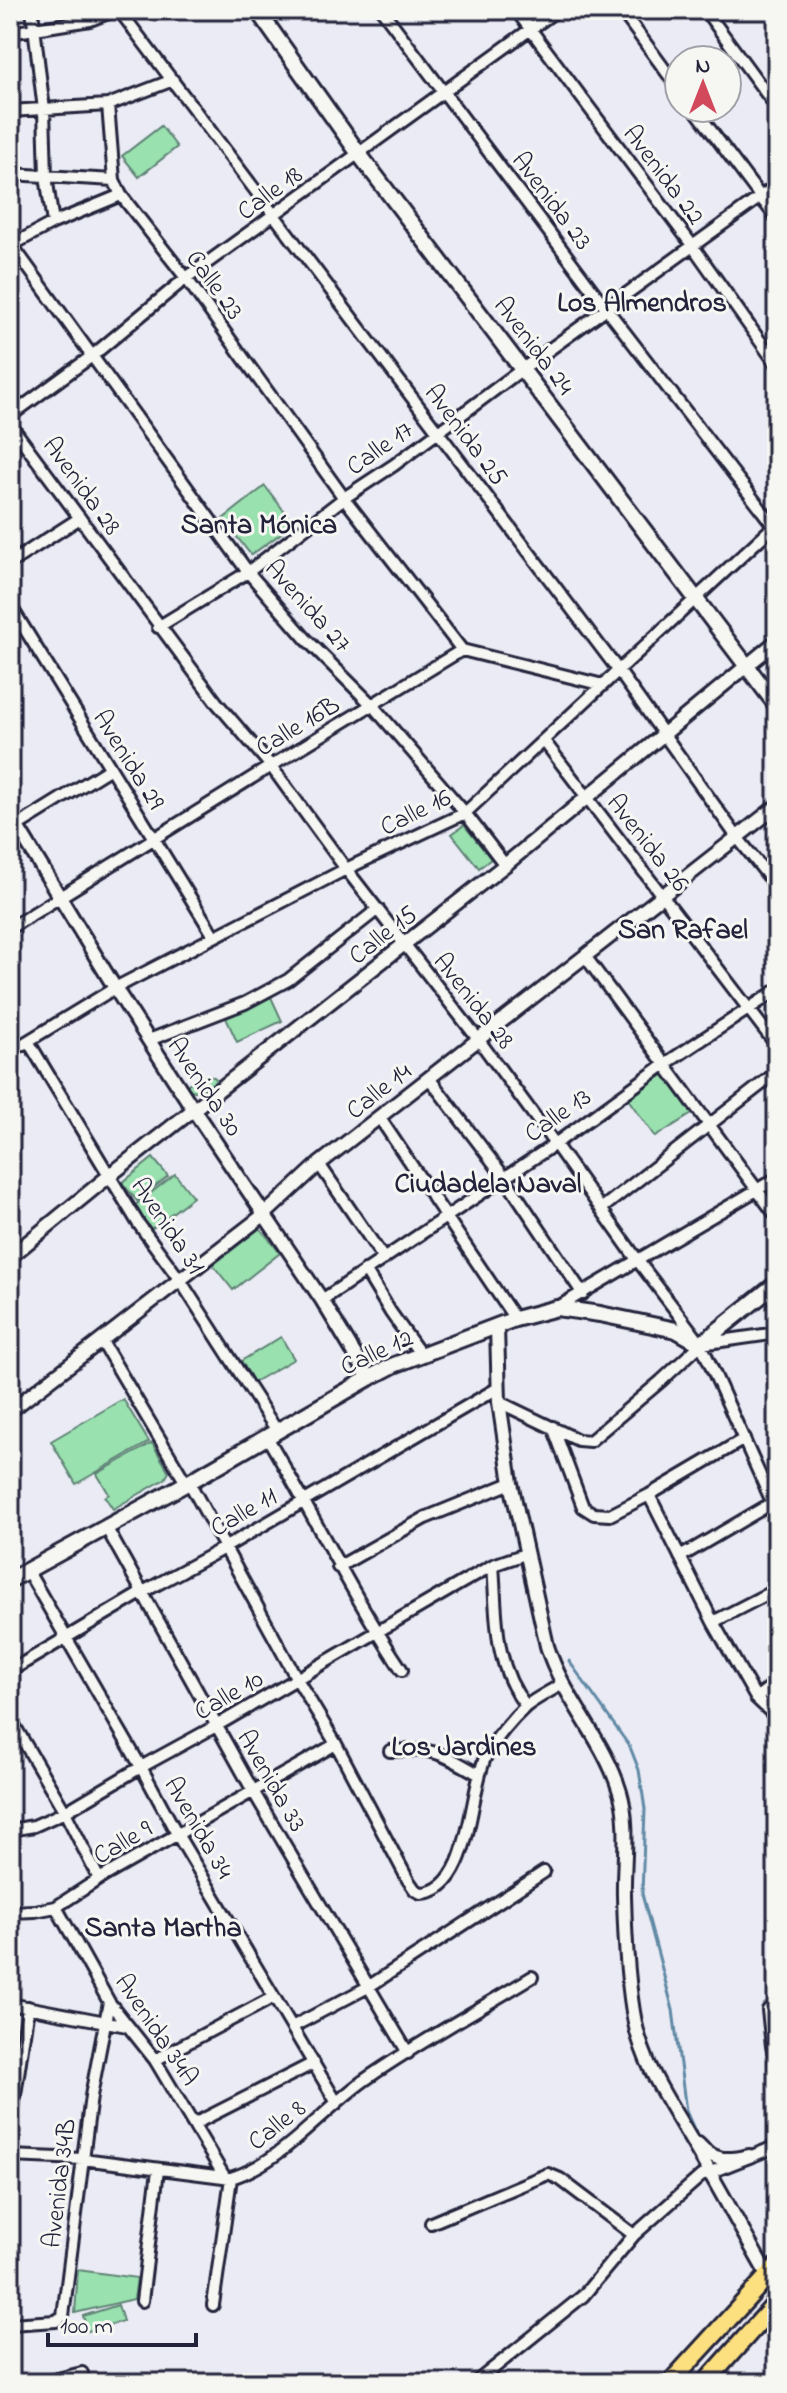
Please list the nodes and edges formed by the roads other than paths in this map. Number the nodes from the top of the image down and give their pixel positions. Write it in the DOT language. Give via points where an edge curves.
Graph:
graph roads {
  1 [pos="32,10"];
  2 [pos="117,10"];
  3 [pos="257,10"];
  4 [pos="382,10"];
  5 [pos="516,10"];
  6 [pos="557,10"];
  7 [pos="621,10"];
  8 [pos="705,10"];
  9 [pos="35,28"];
  10 [pos="530,29"];
  11 [pos="10,33"];
  12 [pos="663,67"];
  13 [pos="173,80"];
  14 [pos="445,92"];
  15 [pos="108,105"];
  16 [pos="777,108"];
  17 [pos="44,110"];
  18 [pos="10,111"];
  19 [pos="706,124"];
  20 [pos="359,154"];
  21 [pos="10,174"];
  22 [pos="46,176"];
  23 [pos="114,180"];
  24 [pos="777,185"];
  25 [pos="121,195"];
  26 [pos="760,197"];
  27 [pos="274,216"];
  28 [pos="777,219"];
  29 [pos="53,223"];
  30 [pos="692,245"];
  31 [pos="11,246"];
  32 [pos="186,278"];
  33 [pos="606,308"];
  34 [pos="92,356"];
  35 [pos="777,365"];
  36 [pos="524,369"];
  37 [pos="10,416"];
  38 [pos="10,424"];
  39 [pos="438,432"];
  40 [pos="344,498"];
  41 [pos="80,518"];
  42 [pos="776,526"];
  43 [pos="10,563"];
  44 [pos="248,572"];
  45 [pos="695,599"];
  46 [pos="10,605"];
  47 [pos="158,627"];
  48 [pos="777,641"];
  49 [pos="462,650"];
  50 [pos="747,667"];
  51 [pos="618,670"];
  52 [pos="603,685"];
  53 [pos="373,706"];
  54 [pos="777,706"];
  55 [pos="665,734"];
  56 [pos="544,741"];
  57 [pos="271,766"];
  58 [pos="109,769"];
  59 [pos="587,797"];
  60 [pos="777,806"];
  61 [pos="465,813"];
  62 [pos="14,821"];
  63 [pos="737,837"];
  64 [pos="154,838"];
  65 [pos="505,865"];
  66 [pos="346,869"];
  67 [pos="777,887"];
  68 [pos="663,895"];
  69 [pos="59,897"];
  70 [pos="378,909"];
  71 [pos="10,928"];
  72 [pos="214,936"];
  73 [pos="404,944"];
  74 [pos="585,956"];
  75 [pos="115,988"];
  76 [pos="777,990"];
  77 [pos="750,1009"];
  78 [pos="478,1039"];
  79 [pos="149,1040"];
  80 [pos="28,1041"];
  81 [pos="777,1046"];
  82 [pos="10,1052"];
  83 [pos="665,1064"];
  84 [pos="777,1072"];
  85 [pos="429,1078"];
  86 [pos="194,1109"];
  87 [pos="379,1117"];
  88 [pos="709,1124"];
  89 [pos="555,1144"];
  90 [pos="319,1164"];
  91 [pos="109,1176"];
  92 [pos="505,1178"];
  93 [pos="777,1178"];
  94 [pos="757,1191"];
  95 [pos="601,1209"];
  96 [pos="265,1214"];
  97 [pos="447,1215"];
  98 [pos="777,1217"];
  99 [pos="10,1257"];
  100 [pos="384,1259"];
  101 [pos="638,1261"];
  102 [pos="365,1270"];
  103 [pos="180,1280"];
  104 [pos="777,1283"];
  105 [pos="583,1294"];
  106 [pos="322,1300"];
  107 [pos="557,1308"];
  108 [pos="515,1319"];
  109 [pos="497,1327"];
  110 [pos="777,1333"];
  111 [pos="101,1340"];
  112 [pos="701,1344"];
  113 [pos="421,1355"];
  114 [pos="369,1378"];
  115 [pos="498,1388"];
  116 [pos="499,1402"];
  117 [pos="10,1411"];
  118 [pos="553,1427"];
  119 [pos="272,1434"];
  120 [pos="744,1439"];
  121 [pos="187,1482"];
  122 [pos="511,1483"];
  123 [pos="649,1495"];
  124 [pos="305,1500"];
  125 [pos="775,1508"];
  126 [pos="106,1527"];
  127 [pos="224,1548"];
  128 [pos="525,1554"];
  129 [pos="680,1557"];
  130 [pos="493,1565"];
  131 [pos="338,1567"];
  132 [pos="27,1570"];
  133 [pos="10,1580"];
  134 [pos="777,1589"];
  135 [pos="143,1592"];
  136 [pos="713,1622"];
  137 [pos="377,1633"];
  138 [pos="66,1638"];
  139 [pos="402,1670"];
  140 [pos="10,1671"];
  141 [pos="297,1679"];
  142 [pos="777,1682"];
  143 [pos="562,1684"];
  144 [pos="756,1698"];
  145 [pos="526,1706"];
  146 [pos="10,1718"];
  147 [pos="777,1718"];
  148 [pos="216,1726"];
  149 [pos="336,1744"];
  150 [pos="390,1751"];
  151 [pos="141,1767"];
  152 [pos="478,1774"];
  153 [pos="253,1791"];
  154 [pos="65,1812"];
  155 [pos="10,1830"];
  156 [pos="177,1834"];
  157 [pos="544,1872"];
  158 [pos="99,1879"];
  159 [pos="56,1907"];
  160 [pos="10,1912"];
  161 [pos="532,1977"];
  162 [pos="368,1987"];
  163 [pos="274,1997"];
  164 [pos="109,2002"];
  165 [pos="10,2004"];
  166 [pos="28,2007"];
  167 [pos="768,2010"];
  168 [pos="105,2022"];
  169 [pos="127,2026"];
  170 [pos="292,2027"];
  171 [pos="408,2053"];
  172 [pos="155,2060"];
  173 [pos="314,2063"];
  174 [pos="777,2070"];
  175 [pos="337,2103"];
  176 [pos="194,2124"];
  177 [pos="10,2129"];
  178 [pos="686,2130"];
  179 [pos="776,2149"];
  180 [pos="10,2156"];
  181 [pos="749,2156"];
  182 [pos="83,2159"];
  183 [pos="158,2170"];
  184 [pos="709,2172"];
  185 [pos="227,2177"];
  186 [pos="431,2223"];
  187 [pos="634,2235"];
  188 [pos="773,2271"];
  189 [pos="142,2301"];
  190 [pos="777,2302"];
  191 [pos="213,2305"];
  192 [pos="10,2324"];
  193 [pos="82,2373"];
  194 [pos="41,2383"];
  195 [pos="475,2383"];
  196 [pos="670,2383"];
  197 [pos="705,2383"];
  1 -- 9 [label="street"];
  2 -- 9 [label="street"];
  2 -- 13 [label="street, Avenida 25"];
  3 -- 20 [label="main road, Avenida 24"];
  4 -- 14 [label="street, Avenida 23"];
  5 -- 10 [label="street, Avenida 22"];
  6 -- 10 [label="street, Calle 18"];
  7 -- 12 [label="street"];
  8 -- 16 [label="street"];
  9 -- 11 [label="street"];
  9 -- 17 [label="street"];
  10 -- 14 [label="street, Calle 18"];
  10 -- 30 [label="street, Avenida 22"];
  13 -- 15 [label="street"];
  13 -- 27 [label="street, Avenida 25"];
  14 -- 20 [label="street, Calle 18"];
  14 -- 33 [label="street, Avenida 23"];
  15 -- 17 [label="street"];
  15 -- 23 [label="street"];
  17 -- 18 [label="street"];
  17 -- 22 [label="street"];
  19 -- 26 [label="street"];
  20 -- 27 [label="street, Calle 18"];
  20 -- 36 [label="main road, Avenida 24"];
  21 -- 22 [label="street"];
  22 -- 23 [label="street"];
  22 -- 29 [label="street"];
  23 -- 25 [label="street, Calle 23"];
  24 -- 26 [label="street, Calle 17"];
  25 -- 29 [label="street"];
  25 -- 32 [label="street, Calle 23"];
  26 -- 28 [label="street"];
  26 -- 30 [label="street, Calle 17"];
  27 -- 32 [label="street, Calle 18"];
  27 -- 39 [label="street, Avenida 25"];
  29 -- 31 [label="street"];
  30 -- 33 [label="street, Calle 17"];
  30 -- 35 [label="street, Avenida 22"];
  31 -- 34 [label="street, Avenida 27"];
  32 -- 34 [label="street, Calle 18"];
  32 -- 40 [label="street, Calle 23"];
  33 -- 36 [label="street, Calle 17"];
  33 -- 42 [label="street, Avenida 23"];
  34 -- 37 [label="street, Calle 18"];
  34 -- 44 [label="street, Avenida 27"];
  36 -- 39 [label="street, Calle 17"];
  36 -- 45 [label="main road, Avenida 24"];
  38 -- 41 [label="street, Avenida 28"];
  39 -- 40 [label="street, Calle 17"];
  39 -- 51 [label="street, Avenida 25"];
  40 -- 44 [label="street, Calle 17"];
  40 -- 49 [label="street"];
  41 -- 43 [label="street"];
  41 -- 47 [label="street, Avenida 28"];
  42 -- 45 [label="street, Calle 16"];
  44 -- 47 [label="street, Calle 17"];
  44 -- 53 [label="street, Avenida 27"];
  45 -- 50 [label="main road, Avenida 24"];
  45 -- 51 [label="street, Calle 16"];
  46 -- 58 [label="street, Avenida 29"];
  47 -- 57 [label="street, Avenida 28"];
  48 -- 50 [label="street, Calle 15"];
  49 -- 52 [label="street"];
  49 -- 53 [label="street, Calle 16B"];
  50 -- 54 [label="main road, Avenida 24"];
  50 -- 55 [label="street, Calle 15"];
  51 -- 52 [label="street, Calle 16"];
  51 -- 55 [label="street, Avenida 25"];
  52 -- 56 [label="street, Calle 16"];
  53 -- 57 [label="street, Calle 16B"];
  53 -- 61 [label="street, Avenida 27"];
  55 -- 59 [label="street, Calle 15"];
  55 -- 63 [label="street, Avenida 25"];
  56 -- 59 [label="street, Avenida 26"];
  56 -- 61 [label="street, Calle 16"];
  57 -- 64 [label="street, Calle 16B"];
  57 -- 66 [label="street, Avenida 28"];
  58 -- 62 [label="street"];
  58 -- 64 [label="street, Avenida 29"];
  59 -- 65 [label="street, Calle 15"];
  59 -- 68 [label="street, Avenida 26"];
  60 -- 63 [label="street, Calle 14"];
  61 -- 65 [label="street, Avenida 27"];
  61 -- 66 [label="street, Calle 16"];
  62 -- 69 [label="street, Avenida 30"];
  63 -- 67 [label="street, Avenida 25"];
  63 -- 68 [label="street, Calle 14"];
  64 -- 69 [label="street"];
  64 -- 72 [label="street, Avenida 29"];
  65 -- 73 [label="street, Calle 15"];
  66 -- 70 [label="street, Avenida 28"];
  66 -- 72 [label="street, Calle 16"];
  68 -- 74 [label="street, Calle 14"];
  68 -- 77 [label="street, Avenida 26"];
  69 -- 71 [label="street"];
  69 -- 75 [label="street, Avenida 30"];
  70 -- 73 [label="street, Avenida 28"];
  70 -- 79 [label="street" via="288,980 245,1003"];
  72 -- 75 [label="street, Calle 16"];
  73 -- 78 [label="street, Avenida 28"];
  73 -- 86 [label="street, Calle 15"];
  74 -- 78 [label="street, Calle 14"];
  74 -- 83 [label="street"];
  75 -- 79 [label="street, Avenida 30"];
  75 -- 80 [label="street, Calle 16"];
  76 -- 77 [label="street, Calle 13"];
  77 -- 81 [label="street, Avenida 26"];
  77 -- 83 [label="street, Calle 13"];
  78 -- 85 [label="street, Calle 14"];
  78 -- 89 [label="street, Avenida 28"];
  79 -- 86 [label="street, Avenida 30"];
  80 -- 82 [label="street, Calle 16"];
  80 -- 91 [label="street, Avenida 31"];
  83 -- 88 [label="street"];
  83 -- 89 [label="street, Calle 13"];
  84 -- 88 [label="street"];
  85 -- 87 [label="street, Calle 14"];
  85 -- 92 [label="street"];
  86 -- 91 [label="street, Calle 15"];
  86 -- 96 [label="street, Avenida 30"];
  87 -- 90 [label="street, Calle 14"];
  87 -- 97 [label="street"];
  88 -- 94 [label="street"];
  88 -- 95 [label="street"];
  89 -- 92 [label="street, Calle 13"];
  89 -- 95 [label="street, Avenida 28"];
  90 -- 96 [label="street, Calle 14"];
  90 -- 100 [label="street"];
  91 -- 99 [label="street, Calle 15"];
  91 -- 103 [label="street, Avenida 31"];
  92 -- 97 [label="street, Calle 13"];
  92 -- 105 [label="street"];
  93 -- 94 [label="street"];
  94 -- 98 [label="street"];
  94 -- 101 [label="street"];
  95 -- 101 [label="street, Avenida 28"];
  96 -- 103 [label="street, Calle 14"];
  96 -- 106 [label="street, Avenida 30"];
  97 -- 100 [label="street, Calle 13"];
  97 -- 108 [label="street"];
  100 -- 102 [label="street, Calle 13"];
  101 -- 105 [label="street"];
  101 -- 112 [label="street, Avenida 28"];
  102 -- 106 [label="street, Calle 13"];
  102 -- 113 [label="street"];
  103 -- 111 [label="street, Calle 14"];
  103 -- 119 [label="street, Avenida 31"];
  104 -- 112 [label="main road"];
  105 -- 107 [label="street"];
  106 -- 114 [label="street, Avenida 30"];
  107 -- 108 [label="main road, Calle 12"];
  107 -- 112 [label="main road, Calle 12" via="676,1330"];
  108 -- 109 [label="main road, Calle 12"];
  109 -- 113 [label="main road, Calle 12"];
  109 -- 115 [label="street"];
  110 -- 112 [label="street"];
  111 -- 117 [label="street, Calle 14"];
  111 -- 121 [label="street"];
  112 -- 118 [label="street" via="593,1440 578,1440"];
  112 -- 120 [label="street, Avenida 28"];
  113 -- 114 [label="main road, Calle 12"];
  114 -- 119 [label="main road, Calle 12"];
  115 -- 116 [label="street"];
  115 -- 124 [label="street, Calle 11"];
  116 -- 118 [label="street"];
  116 -- 122 [label="street"];
  118 -- 123 [label="street" via="588,1511 610,1515"];
  119 -- 121 [label="main road, Calle 12"];
  119 -- 124 [label="street, Avenida 31"];
  120 -- 123 [label="street"];
  120 -- 125 [label="street, Avenida 28"];
  121 -- 126 [label="main road, Calle 12"];
  121 -- 127 [label="street"];
  122 -- 128 [label="street"];
  122 -- 131 [label="street" via="425,1518"];
  123 -- 129 [label="street"];
  124 -- 127 [label="street, Calle 11"];
  124 -- 131 [label="street, Avenida 31"];
  125 -- 129 [label="street"];
  126 -- 132 [label="main road, Calle 12"];
  126 -- 135 [label="street, Avenida 33"];
  127 -- 135 [label="street, Calle 11"];
  127 -- 141 [label="street"];
  128 -- 130 [label="street, Calle 10"];
  128 -- 143 [label="street" via="552,1664"];
  129 -- 136 [label="street"];
  130 -- 137 [label="street, Calle 10"];
  130 -- 145 [label="street" via="506,1676"];
  131 -- 137 [label="street, Avenida 31"];
  132 -- 133 [label="main road, Calle 12"];
  132 -- 138 [label="street, Avenida 34"];
  134 -- 136 [label="street"];
  135 -- 138 [label="street, Calle 11"];
  135 -- 148 [label="street, Avenida 33"];
  136 -- 144 [label="street"];
  137 -- 139 [label="street, Avenida 31"];
  137 -- 141 [label="street, Calle 10"];
  138 -- 140 [label="street, Calle 11"];
  138 -- 151 [label="street, Avenida 34"];
  141 -- 148 [label="street, Calle 10"];
  141 -- 149 [label="street"];
  142 -- 144 [label="street"];
  143 -- 145 [label="street"];
  143 -- 178 [label="street" via="599,1744 621,1794 635,2022 647,2064"];
  144 -- 147 [label="street"];
  145 -- 152 [label="street" via="491,1747"];
  146 -- 154 [label="street"];
  148 -- 151 [label="street, Calle 10"];
  148 -- 153 [label="street, Avenida 33"];
  149 -- 152 [label="street" via="408,1880 421,1893 438,1890 454,1871"];
  149 -- 153 [label="street, Calle 9"];
  150 -- 152 [label="street" via="428,1749"];
  151 -- 154 [label="street, Calle 10"];
  151 -- 156 [label="street, Avenida 34"];
  153 -- 156 [label="street, Calle 9"];
  153 -- 162 [label="street, Avenida 33"];
  154 -- 155 [label="street, Calle 10"];
  154 -- 158 [label="street"];
  156 -- 158 [label="street, Calle 9"];
  156 -- 163 [label="street, Avenida 34"];
  157 -- 162 [label="street"];
  158 -- 159 [label="street, Calle 9"];
  159 -- 160 [label="street, Calle 9"];
  159 -- 164 [label="street, Avenida 34A"];
  161 -- 171 [label="street, Calle 8"];
  162 -- 170 [label="street"];
  162 -- 171 [label="street, Avenida 33"];
  163 -- 170 [label="street, Avenida 34"];
  163 -- 172 [label="street"];
  164 -- 168 [label="street, Avenida 34B"];
  164 -- 169 [label="street, Avenida 34A"];
  165 -- 166 [label="street"];
  166 -- 168 [label="street"];
  166 -- 177 [label="street"];
  167 -- 174 [label="street"];
  168 -- 169 [label="street"];
  168 -- 182 [label="street, Avenida 34B"];
  169 -- 172 [label="street, Avenida 34A"];
  170 -- 173 [label="street, Avenida 34"];
  171 -- 175 [label="street, Calle 8"];
  172 -- 176 [label="street, Avenida 34A"];
  173 -- 175 [label="street, Avenida 34"];
  173 -- 176 [label="street"];
  175 -- 185 [label="street, Calle 8" via="256,2169"];
  176 -- 185 [label="street, Avenida 34A"];
  178 -- 181 [label="street" via="712,2157"];
  178 -- 184 [label="street"];
  179 -- 181 [label="street"];
  180 -- 182 [label="street"];
  181 -- 184 [label="street"];
  182 -- 183 [label="street"];
  182 -- 192 [label="street, Avenida 34B" via="63,2316"];
  183 -- 185 [label="street"];
  183 -- 189 [label="street"];
  184 -- 187 [label="street"];
  184 -- 188 [label="street"];
  185 -- 191 [label="street"];
  186 -- 187 [label="street" via="548,2174"];
  187 -- 195 [label="street" via="583,2296"];
  188 -- 196 [label="main road"];
  190 -- 197 [label="main road"];
  193 -- 194 [label="street"];
}
